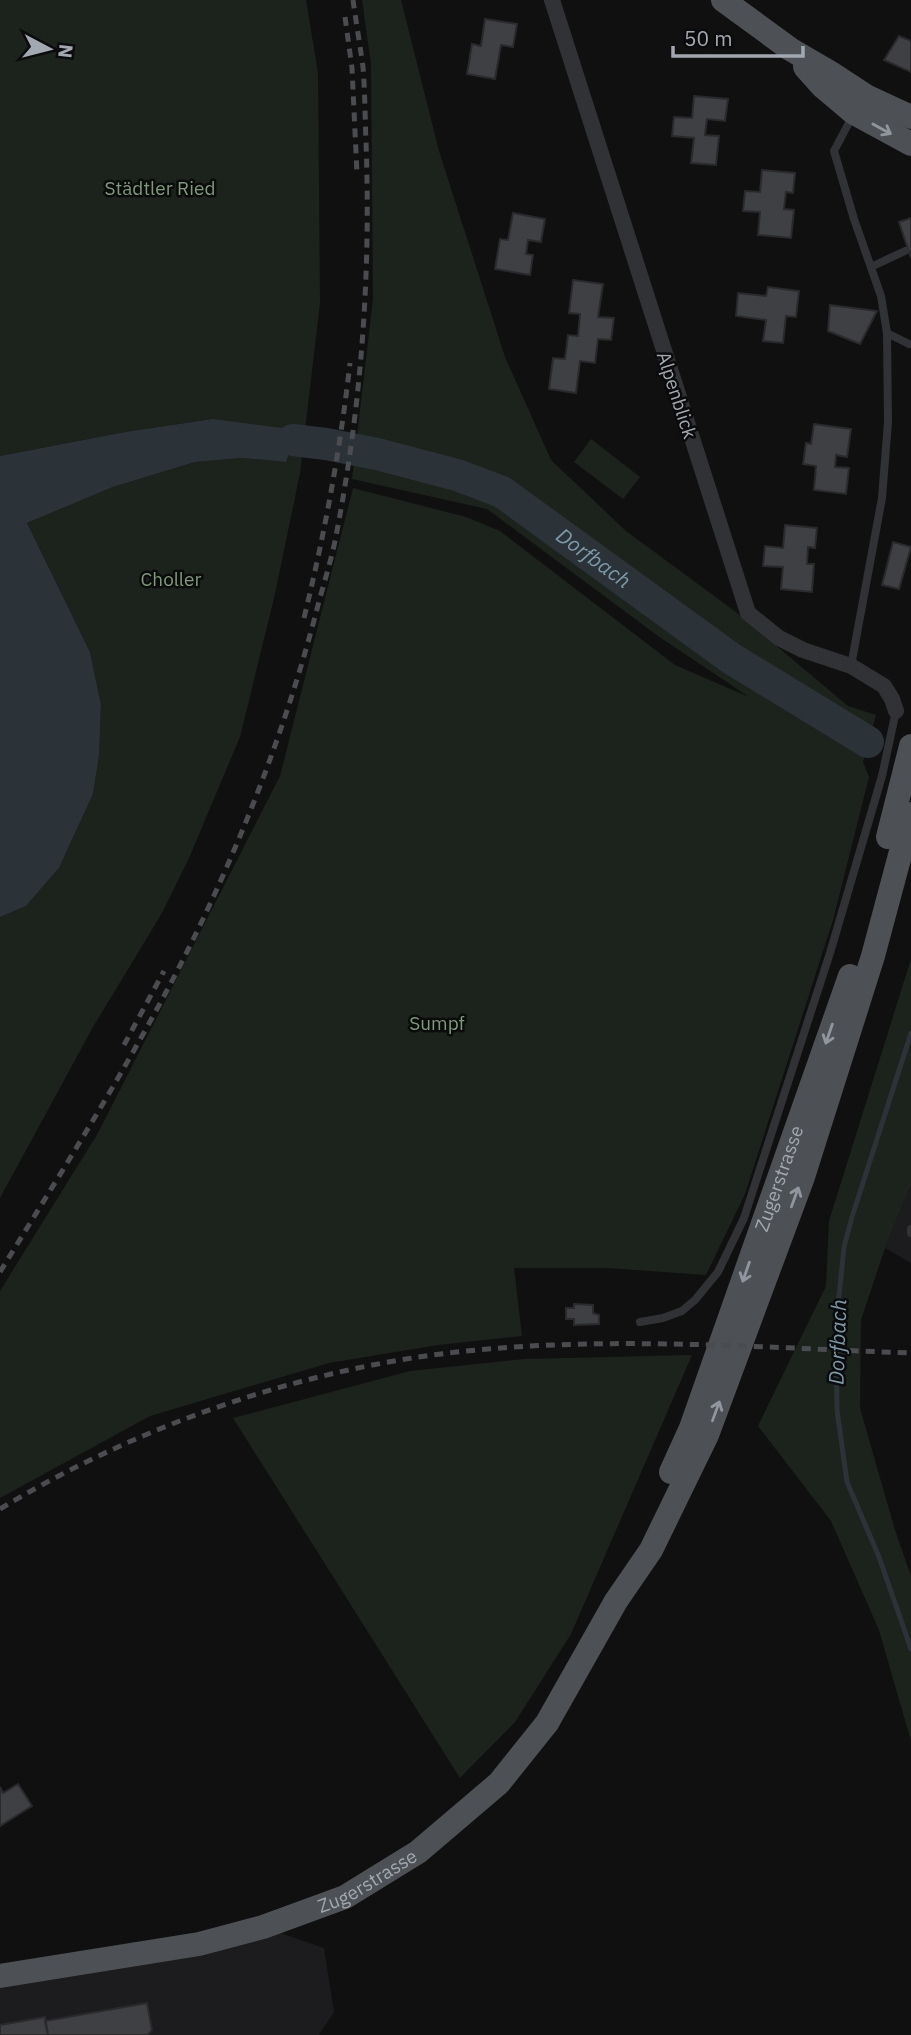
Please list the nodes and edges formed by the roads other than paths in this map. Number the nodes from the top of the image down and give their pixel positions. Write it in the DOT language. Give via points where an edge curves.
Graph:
graph roads {
  1 [pos="552,0"];
  2 [pos="723,0"];
  3 [pos="860,105"];
  4 [pos="911,117"];
  5 [pos="911,144"];
  6 [pos="905,251"];
  7 [pos="871,267"];
  8 [pos="887,333"];
  9 [pos="909,344"];
  10 [pos="851,666"];
  11 [pos="896,711"];
  12 [pos="911,746"];
  13 [pos="911,814"];
  14 [pos="640,1322"];
  15 [pos="616,1601"];
  16 [pos="0,1976"];
  1 -- 10 [label="street, Alpenblick" via="748,613 779,638"];
  2 -- 3 [label="main road" via="790,49 822,86"];
  3 -- 4 [label="main road"];
  3 -- 5 [label="main road, one-way"];
  3 -- 7 [label="lane" via="834,151"];
  6 -- 7 [label="lane"];
  7 -- 8 [label="lane"];
  8 -- 9 [label="lane"];
  8 -- 10 [label="lane" via="888,422 882,498"];
  10 -- 11 [label="street, Alpenblick" via="884,686"];
  11 -- 14 [label="lane, Zugerstrasse" via="830,953 744,1219 718,1272 695,1300 682,1311"];
  12 -- 15 [label="main road, Zugerstrasse, one-way" via="858,953 691,1428"];
  15 -- 13 [label="main road, Zugerstrasse, one-way" via="651,1550 726,1384 803,1177 873,957"];
  15 -- 16 [label="main road, Zugerstrasse" via="547,1723 499,1783 418,1852 345,1897 263,1927 198,1944"];
}
